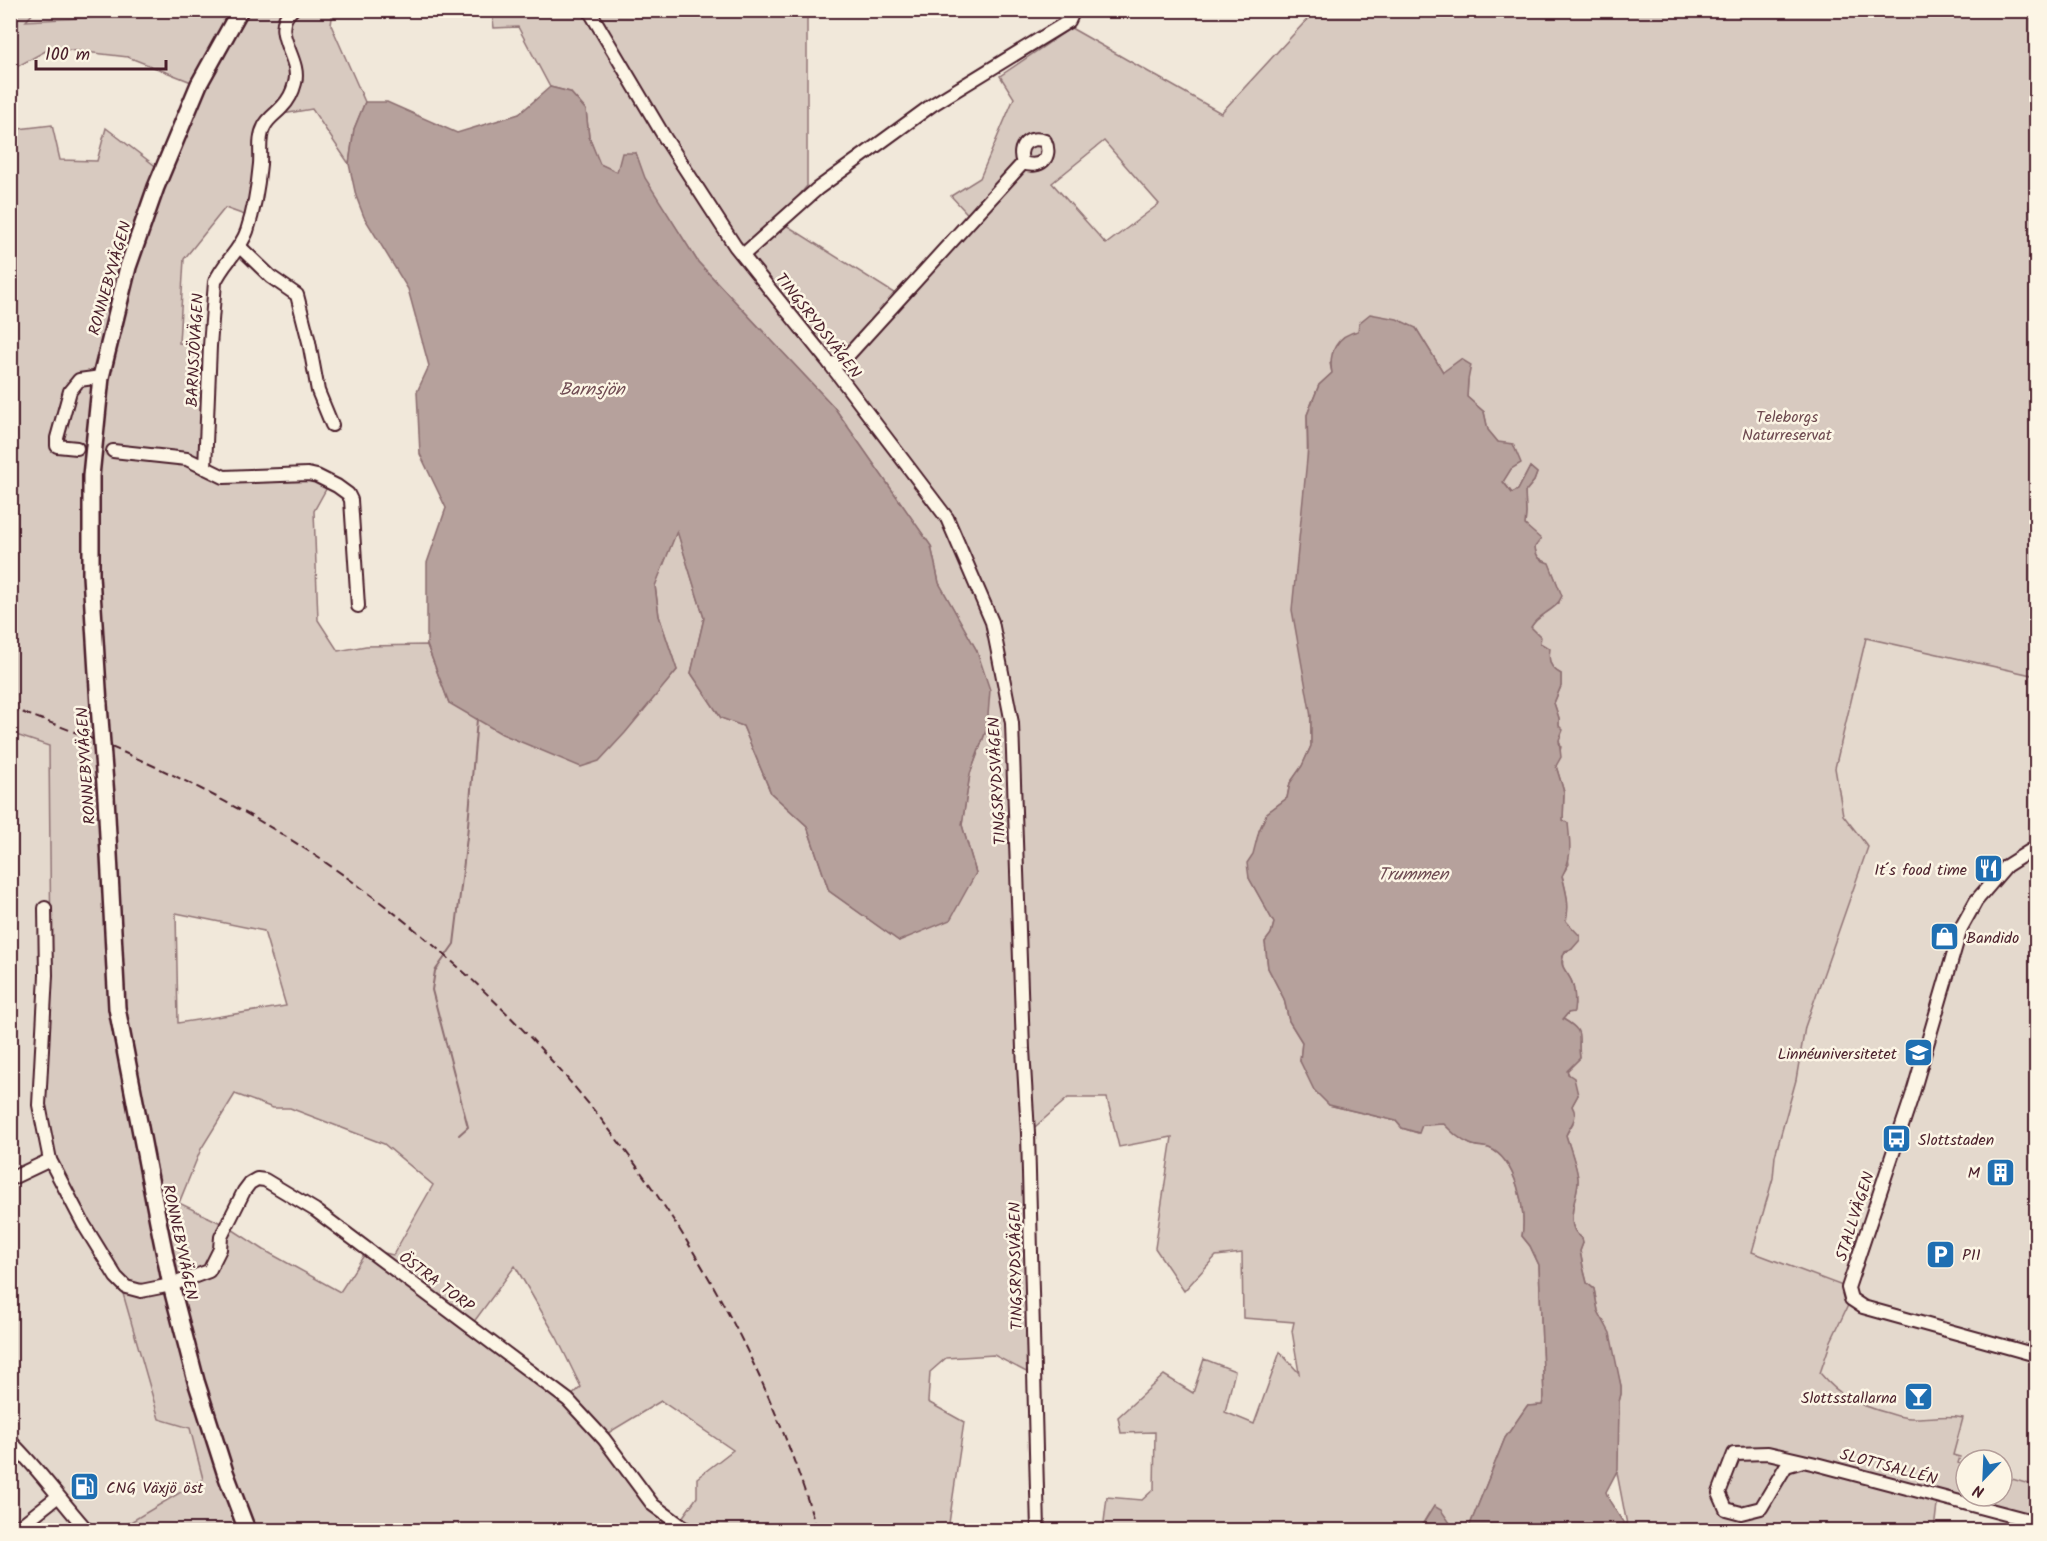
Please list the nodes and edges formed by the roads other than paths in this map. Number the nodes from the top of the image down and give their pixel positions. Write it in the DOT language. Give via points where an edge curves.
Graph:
graph roads {
  1 [pos="240,10"];
  2 [pos="292,10"];
  3 [pos="589,10"];
  4 [pos="1074,10"];
  5 [pos="1023,163"];
  6 [pos="240,247"];
  7 [pos="743,255"];
  8 [pos="830,364"];
  9 [pos="101,377"];
  10 [pos="332,424"];
  11 [pos="77,448"];
  12 [pos="113,451"];
  13 [pos="205,468"];
  14 [pos="358,606"];
  15 [pos="2037,847"];
  16 [pos="45,908"];
  17 [pos="50,1160"];
  18 [pos="10,1179"];
  19 [pos="171,1285"];
  20 [pos="2037,1354"];
  21 [pos="10,1442"];
  22 [pos="1803,1461"];
  23 [pos="57,1497"];
  24 [pos="2037,1522"];
  25 [pos="15,1530"];
  26 [pos="87,1530"];
  27 [pos="247,1530"];
  28 [pos="687,1530"];
  29 [pos="1038,1530"];
  1 -- 9 [label="main road, RONNEBYVÄGEN" via="199,84 156,187 128,267"];
  2 -- 6 [label="street, BARNSJÖVÄGEN" via="283,23 283,32 297,74 295,84 284,106 264,127 256,189"];
  3 -- 7 [label="street, TINGSRYDSVÄGEN" via="665,138"];
  4 -- 7 [label="street" via="1069,21 932,105 817,189"];
  5 -- 8 [label="street" via="842,362"];
  6 -- 10 [label="street" via="297,295 318,391"];
  6 -- 13 [label="street, BARNSJÖVÄGEN" via="219,273 213,292"];
  7 -- 8 [label="street, TINGSRYDSVÄGEN"];
  8 -- 29 [label="street, TINGSRYDSVÄGEN" via="947,518 992,622 1012,723"];
  9 -- 11 [label="street" via="79,380 70,391 57,446"];
  9 -- 19 [label="main road, RONNEBYVÄGEN, bridge" via="91,487 91,575 117,1008"];
  12 -- 13 [label="street" via="187,459"];
  13 -- 14 [label="street" via="224,477 308,474 348,494"];
  15 -- 20 [label="street, STALLVÄGEN" via="2006,866 1976,901 1961,928 1912,1096 1848,1288 1851,1299 1863,1307"];
  16 -- 17 [label="street, ÖSTRA TORP" via="46,975 39,1105"];
  17 -- 18 [label="street"];
  17 -- 19 [label="street, ÖSTRA TORP" via="116,1277 126,1287 141,1291"];
  19 -- 27 [label="main road, RONNEBYVÄGEN" via="196,1381"];
  19 -- 28 [label="street, ÖSTRA TORP" via="209,1271 244,1191 257,1179 265,1180 315,1210 568,1400 604,1439 653,1505"];
  21 -- 23 [label="street"];
  22 -- 22 [label="street, SLOTTSALLÉN" via="1768,1453 1734,1454 1719,1492 1726,1509 1741,1513 1761,1508 1786,1466"];
  22 -- 24 [label="street, SLOTTSALLÉN"];
  23 -- 25 [label="street"];
  23 -- 26 [label="street"];
}
